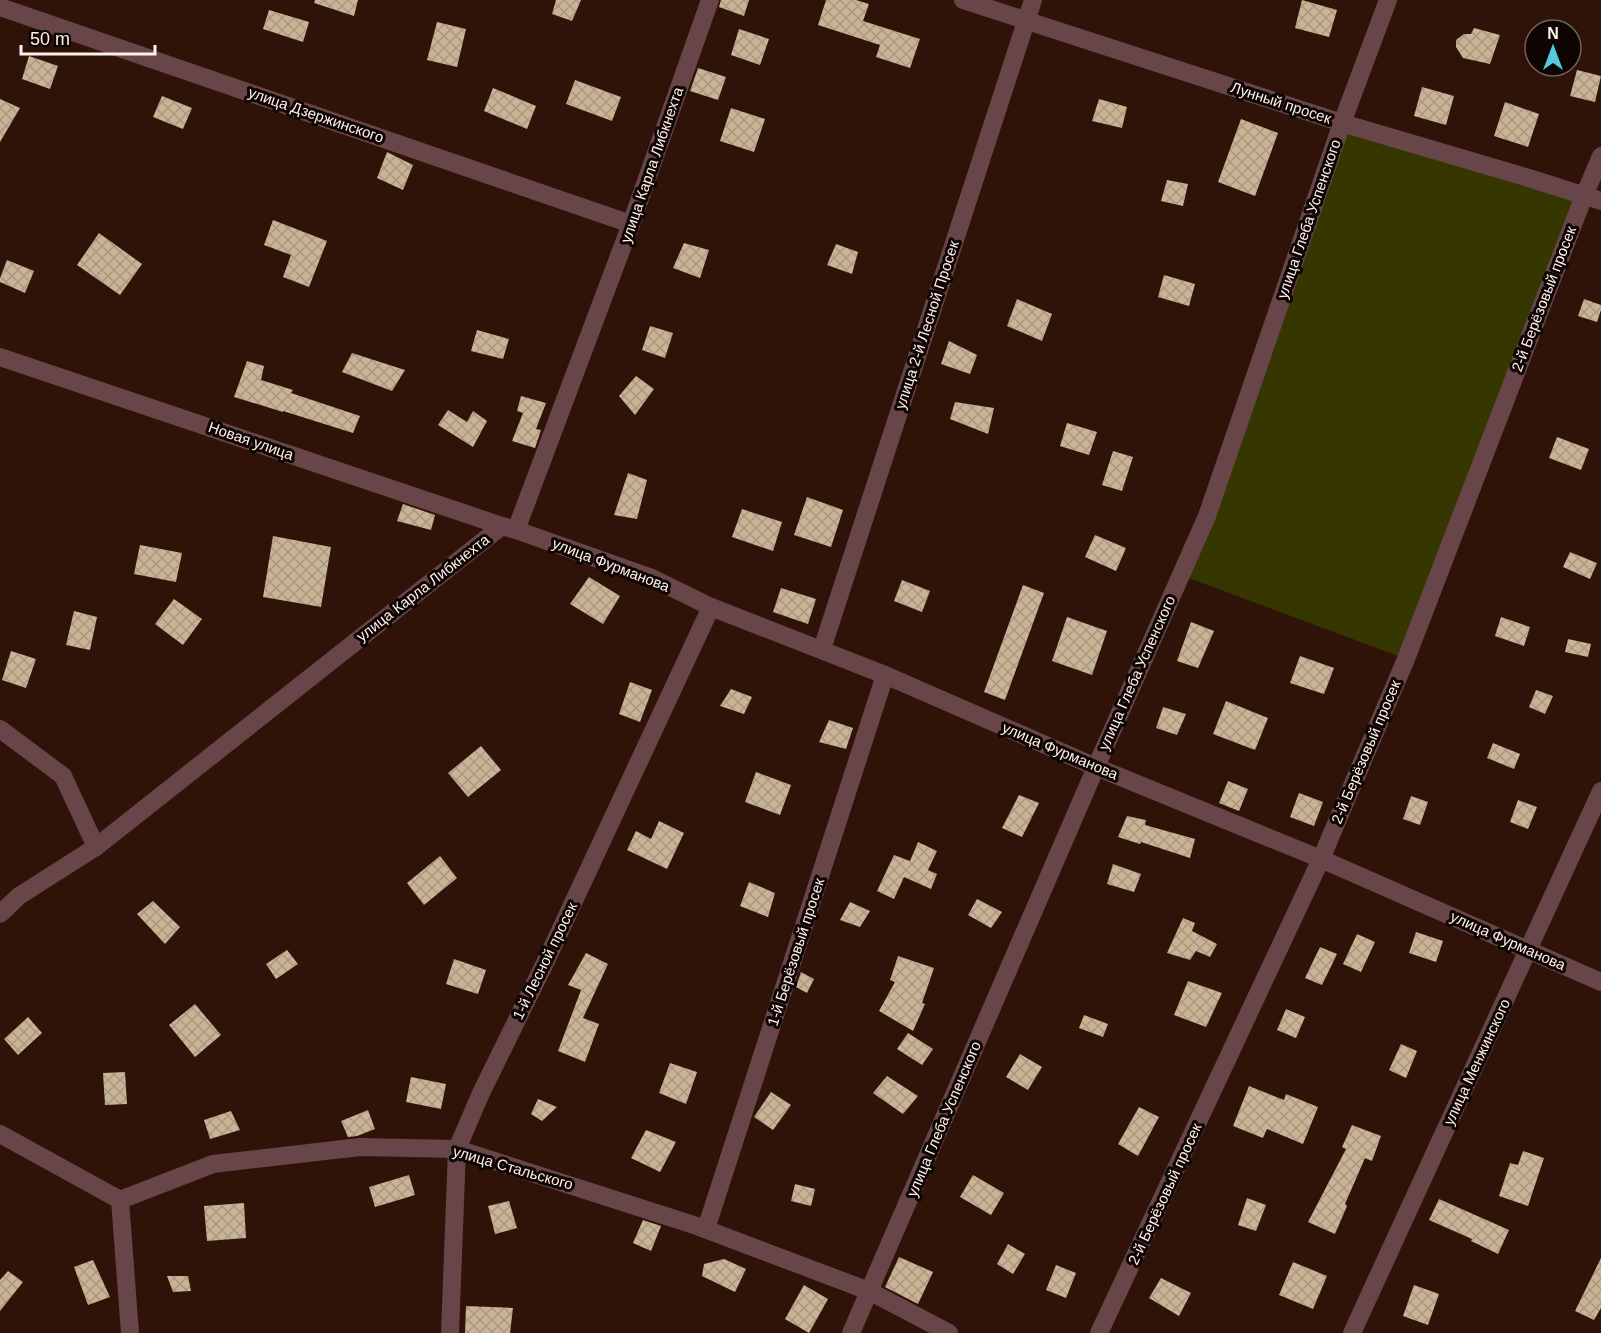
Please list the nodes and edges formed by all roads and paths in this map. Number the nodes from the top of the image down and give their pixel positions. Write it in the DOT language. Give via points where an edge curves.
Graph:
graph roads {
  1 [pos="710,0"];
  2 [pos="963,0"];
  3 [pos="1033,0"];
  4 [pos="1389,0"];
  5 [pos="0,7"];
  6 [pos="1026,21"];
  7 [pos="1342,123"];
  8 [pos="1601,156"];
  9 [pos="1592,199"];
  10 [pos="631,224"];
  11 [pos="0,357"];
  12 [pos="509,528"];
  13 [pos="711,607"];
  14 [pos="822,649"];
  15 [pos="885,675"];
  16 [pos="0,729"];
  17 [pos="1096,767"];
  18 [pos="1601,791"];
  19 [pos="96,847"];
  20 [pos="1320,859"];
  21 [pos="0,914"];
  22 [pos="1528,950"];
  23 [pos="1601,982"];
  24 [pos="0,1134"];
  25 [pos="457,1149"];
  26 [pos="120,1200"];
  27 [pos="706,1229"];
  28 [pos="869,1291"];
  29 [pos="130,1333"];
  30 [pos="450,1333"];
  31 [pos="851,1333"];
  32 [pos="949,1333"];
  33 [pos="1099,1333"];
  34 [pos="1353,1333"];
  1 -- 10 [label="street, улица Карла Либкнехта"];
  2 -- 6 [label="street, Лунный просек"];
  3 -- 6 [label="street, улица 2-й Лесной Просек"];
  4 -- 7 [label="street, улица Глеба Успенского"];
  5 -- 10 [label="street, улица Дзержинского"];
  6 -- 7 [label="street, Лунный просек"];
  6 -- 14 [label="street, улица 2-й Лесной Просек"];
  7 -- 9 [label="street, Лунный просек"];
  7 -- 17 [label="street, улица Глеба Успенского" via="1207,516"];
  8 -- 9 [label="street, 2-й Берёзовый просек"];
  9 -- 20 [label="street, 2-й Берёзовый просек" via="1406,659"];
  10 -- 12 [label="street, улица Карла Либкнехта"];
  11 -- 12 [label="street, Новая улица"];
  12 -- 13 [label="street, улица Фурманова" via="652,578"];
  12 -- 19 [label="street, улица Карла Либкнехта"];
  13 -- 14 [label="street, улица Фурманова"];
  13 -- 25 [label="street, 1-й Лесной просек"];
  14 -- 15 [label="street, улица Фурманова"];
  15 -- 17 [label="street, улица Фурманова"];
  15 -- 27 [label="street, 1-й Берёзовый просек"];
  16 -- 19 [label="street" via="63,776"];
  17 -- 20 [label="street, улица Фурманова"];
  17 -- 28 [label="street, улица Глеба Успенского"];
  18 -- 22 [label="street, улица Менжинского"];
  19 -- 21 [label="street, улица Карла Либкнехта" via="19,896"];
  20 -- 22 [label="street, улица Фурманова"];
  20 -- 33 [label="street, 2-й Берёзовый просек"];
  22 -- 23 [label="street, улица Фурманова"];
  22 -- 34 [label="street, улица Менжинского"];
  24 -- 26 [label="street"];
  25 -- 26 [label="street, улица Стальского" via="360,1148 213,1164"];
  25 -- 27 [label="street, улица Стальского"];
  25 -- 30 [label="street, 1-й Лесной просек"];
  26 -- 29 [label="street"];
  27 -- 28 [label="street, улица Стальского"];
  28 -- 31 [label="street, улица Глеба Успенского"];
  28 -- 32 [label="street, улица Стальского"];
}
